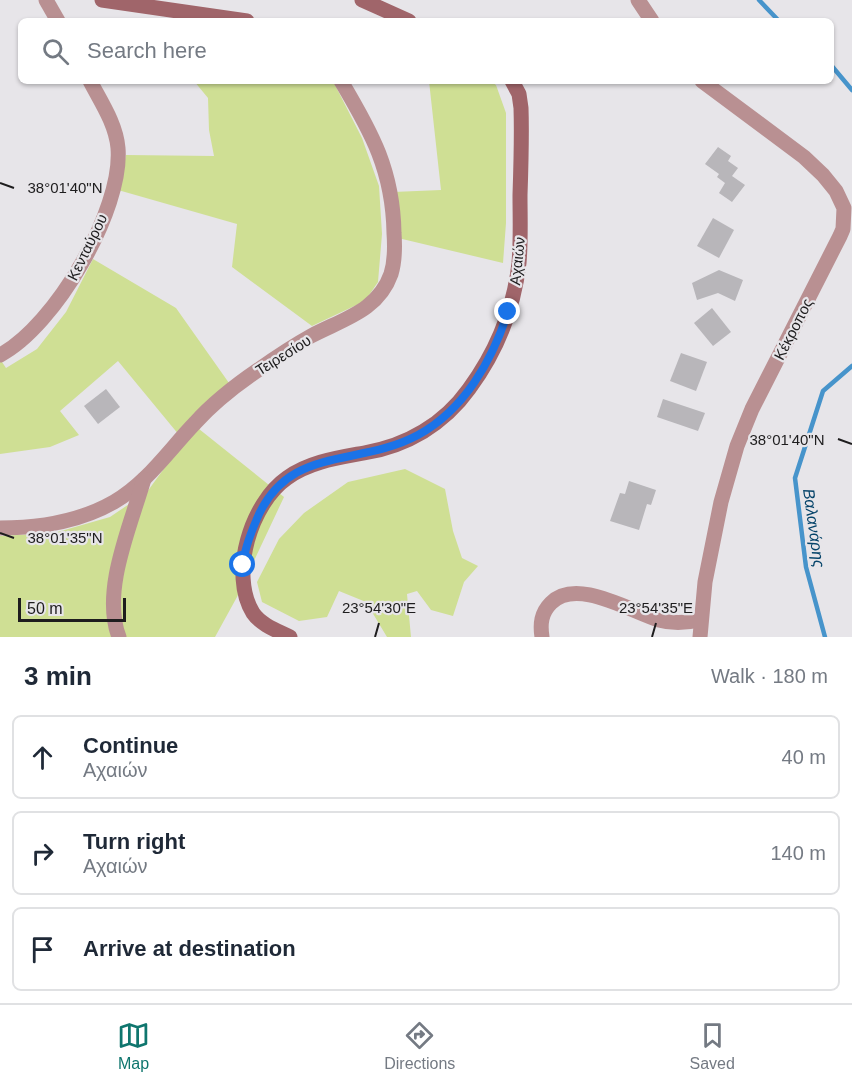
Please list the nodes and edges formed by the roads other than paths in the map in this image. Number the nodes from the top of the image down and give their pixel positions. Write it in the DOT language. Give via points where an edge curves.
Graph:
graph roads {
  1 [pos="46,0"];
  2 [pos="102,0"];
  3 [pos="362,0"];
  4 [pos="638,0"];
  5 [pos="56,18"];
  6 [pos="227,18"];
  7 [pos="402,18"];
  8 [pos="650,18"];
  9 [pos="92,84"];
  10 [pos="343,84"];
  11 [pos="514,84"];
  12 [pos="706,84"];
  13 [pos="0,355"];
  14 [pos="144,479"];
  15 [pos="0,528"];
  16 [pos="700,620"];
  17 [pos="119,637"];
  18 [pos="291,637"];
  19 [pos="542,637"];
  20 [pos="700,637"];
  1 -- 5 [label="street"];
  2 -- 6 [label="main road"];
  3 -- 7 [label="main road"];
  4 -- 8 [label="street"];
  9 -- 13 [label="street, Κενταύρου" via="118,145 111,193 90,247 61,297 24,339"];
  10 -- 14 [label="street, Τειρεσίου" via="378,147 390,189 394,251 393,267 384,290 366,309 310,337 256,371 208,410"];
  11 -- 18 [label="main road, Αχαιών" via="521,108 519,254 504,325 476,380 438,422 391,447 302,469 281,482 269,496 246,548 243,587 256,617"];
  12 -- 16 [label="street, Κέκροπος" via="823,175 841,199 844,217 840,236 737,446 722,502"];
  14 -- 15 [label="street, Τειρεσίου" via="114,501 81,517"];
  14 -- 17 [label="street" via="114,586 113,607"];
  16 -- 19 [label="street" via="661,620 589,594 571,592 548,605 541,619"];
  16 -- 20 [label="street, Κέκροπος"];
}
